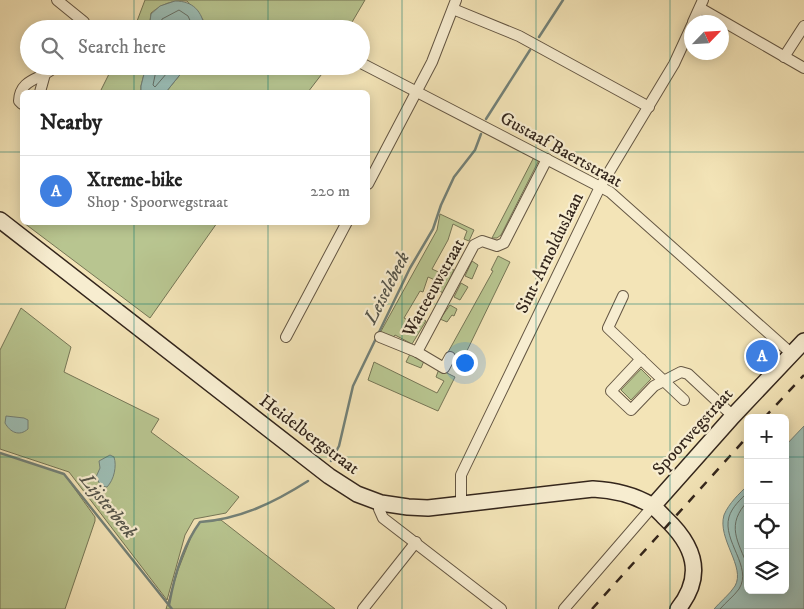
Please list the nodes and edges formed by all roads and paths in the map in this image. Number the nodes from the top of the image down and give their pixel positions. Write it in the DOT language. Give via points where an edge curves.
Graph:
graph roads {
  1 [pos="57,0"];
  2 [pos="454,4"];
  3 [pos="701,4"];
  4 [pos="82,20"];
  5 [pos="804,26"];
  6 [pos="684,42"];
  7 [pos="784,57"];
  8 [pos="370,68"];
  9 [pos="804,68"];
  10 [pos="42,75"];
  11 [pos="45,75"];
  12 [pos="21,90"];
  13 [pos="41,90"];
  14 [pos="416,91"];
  15 [pos="649,107"];
  16 [pos="547,159"];
  17 [pos="370,180"];
  18 [pos="600,187"];
  19 [pos="0,220"];
  20 [pos="345,225"];
  21 [pos="623,296"];
  22 [pos="286,337"];
  23 [pos="380,337"];
  24 [pos="804,342"];
  25 [pos="417,352"];
  26 [pos="792,354"];
  27 [pos="450,357"];
  28 [pos="641,359"];
  29 [pos="664,381"];
  30 [pos="684,400"];
  31 [pos="733,416"];
  32 [pos="381,503"];
  33 [pos="461,504"];
  34 [pos="653,506"];
  35 [pos="416,542"];
  36 [pos="364,609"];
  37 [pos="501,609"];
  38 [pos="564,609"];
  39 [pos="678,609"];
  1 -- 4 [label="street"];
  2 -- 14 [label="street" via="432,62"];
  2 -- 15 [label="street"];
  3 -- 7 [label="street"];
  5 -- 7 [label="street"];
  6 -- 15 [label="street, Sint-Arnolduslaan"];
  7 -- 9 [label="street"];
  8 -- 14 [label="street, Gustaaf Baertstraat"];
  10 -- 12 [label="street" via="30,80"];
  11 -- 13 [label="street"];
  14 -- 16 [label="street, Gustaaf Baertstraat"];
  14 -- 17 [label="street"];
  15 -- 18 [label="street, Sint-Arnolduslaan"];
  16 -- 18 [label="street, Gustaaf Baertstraat"];
  16 -- 25 [label="street, Watteeuwstraat" via="504,243 497,246 482,241 474,245"];
  18 -- 26 [label="street, Gustaaf Baertstraat" via="610,192"];
  18 -- 33 [label="street, Sint-Arnolduslaan" via="461,475"];
  19 -- 32 [label="main road, Heidelbergstraat" via="329,476 357,494"];
  20 -- 22 [label="street"];
  21 -- 28 [label="street" via="608,328"];
  23 -- 25 [label="street, Watteeuwstraat"];
  24 -- 26 [label="main road, Spoorwegstraat"];
  25 -- 27 [label="street, Watteeuwstraat" via="444,368"];
  26 -- 31 [label="main road, Spoorwegstraat"];
  28 -- 29 [label="street"];
  28 -- 29 [label="street" via="611,391 631,410 654,386"];
  29 -- 30 [label="street"];
  29 -- 31 [label="street" via="684,372"];
  31 -- 34 [label="main road, Spoorwegstraat"];
  32 -- 33 [label="main road, Heidelbergstraat" via="428,508"];
  32 -- 35 [label="street" via="382,518"];
  33 -- 34 [label="main road, Heidelbergstraat" via="593,489 616,492"];
  34 -- 38 [label="street"];
  34 -- 39 [label="main road" via="681,533 693,562 691,585"];
  35 -- 36 [label="street"];
  35 -- 37 [label="street"];
}
